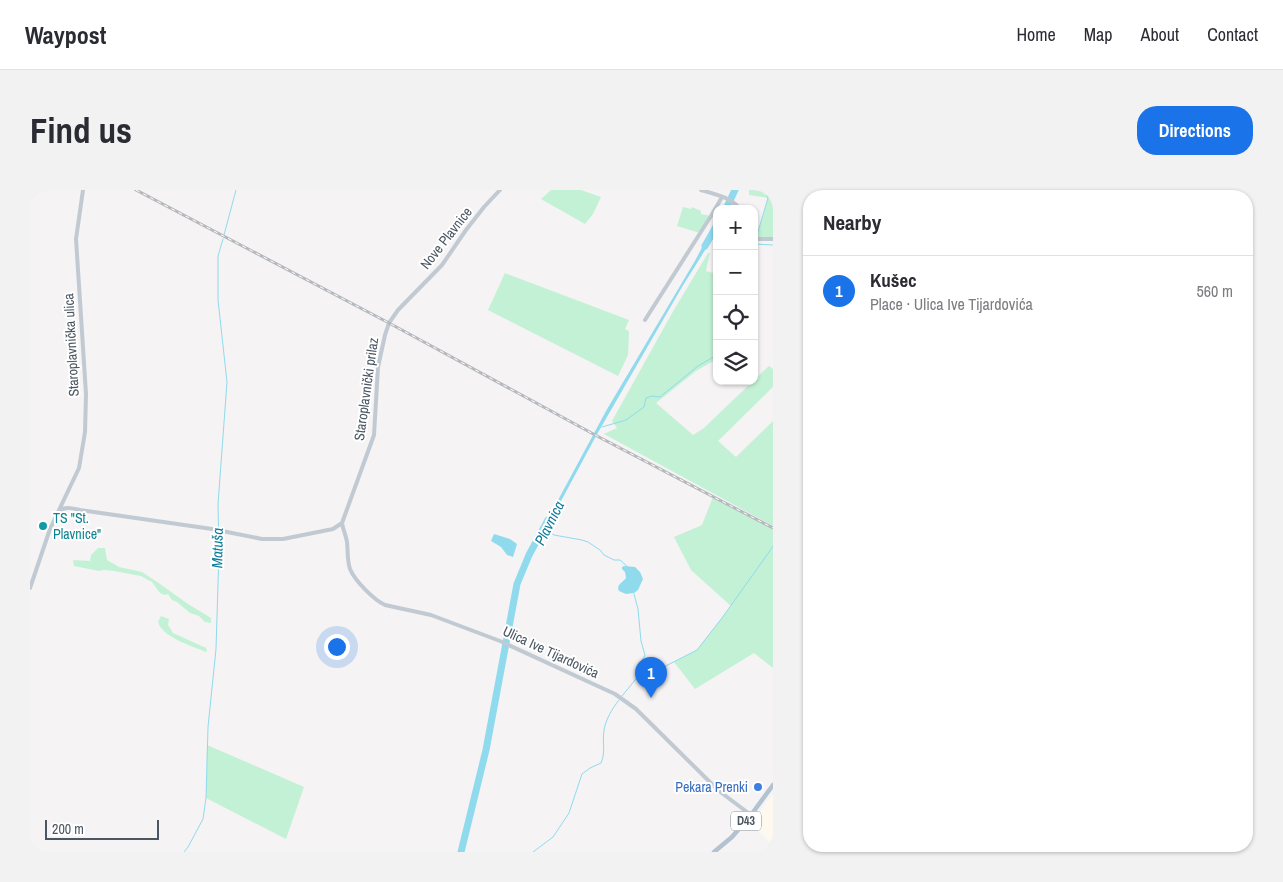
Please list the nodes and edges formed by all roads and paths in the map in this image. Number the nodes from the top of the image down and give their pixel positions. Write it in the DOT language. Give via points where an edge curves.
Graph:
graph roads {
  1 [pos="83,190"];
  2 [pos="500,190"];
  3 [pos="701,190"];
  4 [pos="724,198"];
  5 [pos="737,205"];
  6 [pos="758,239"];
  7 [pos="773,239"];
  8 [pos="644,320"];
  9 [pos="389,323"];
  10 [pos="66,496"];
  11 [pos="69,507"];
  12 [pos="58,512"];
  13 [pos="342,523"];
  14 [pos="333,529"];
  15 [pos="344,534"];
  16 [pos="31,584"];
  17 [pos="773,785"];
  18 [pos="751,815"];
  19 [pos="714,852"];
  1 -- 10 [label="street, Staroplavnička ulica" via="76,240 86,394 85,432 79,468"];
  2 -- 9 [label="street, Nove Plavnice" via="442,265"];
  3 -- 4 [label="street"];
  4 -- 5 [label="street"];
  4 -- 8 [label="street"];
  6 -- 7 [label="street"];
  9 -- 13 [label="street, Staroplavnički prilaz" via="378,367 374,435"];
  10 -- 11 [label="street"];
  10 -- 12 [label="street, Staroplavnička ulica"];
  11 -- 12 [label="street"];
  11 -- 14 [label="street" via="262,539 283,539"];
  12 -- 16 [label="street, Staroplavnička ulica"];
  13 -- 14 [label="street"];
  13 -- 15 [label="street, Ulica Ive Tijardovića"];
  14 -- 15 [label="street"];
  15 -- 18 [label="street, Ulica Ive Tijardovića" via="350,570 379,602 431,614 500,641 614,694 636,709 719,791"];
  17 -- 18 [label="main road, D43"];
  18 -- 19 [label="main road, D43"];
}
